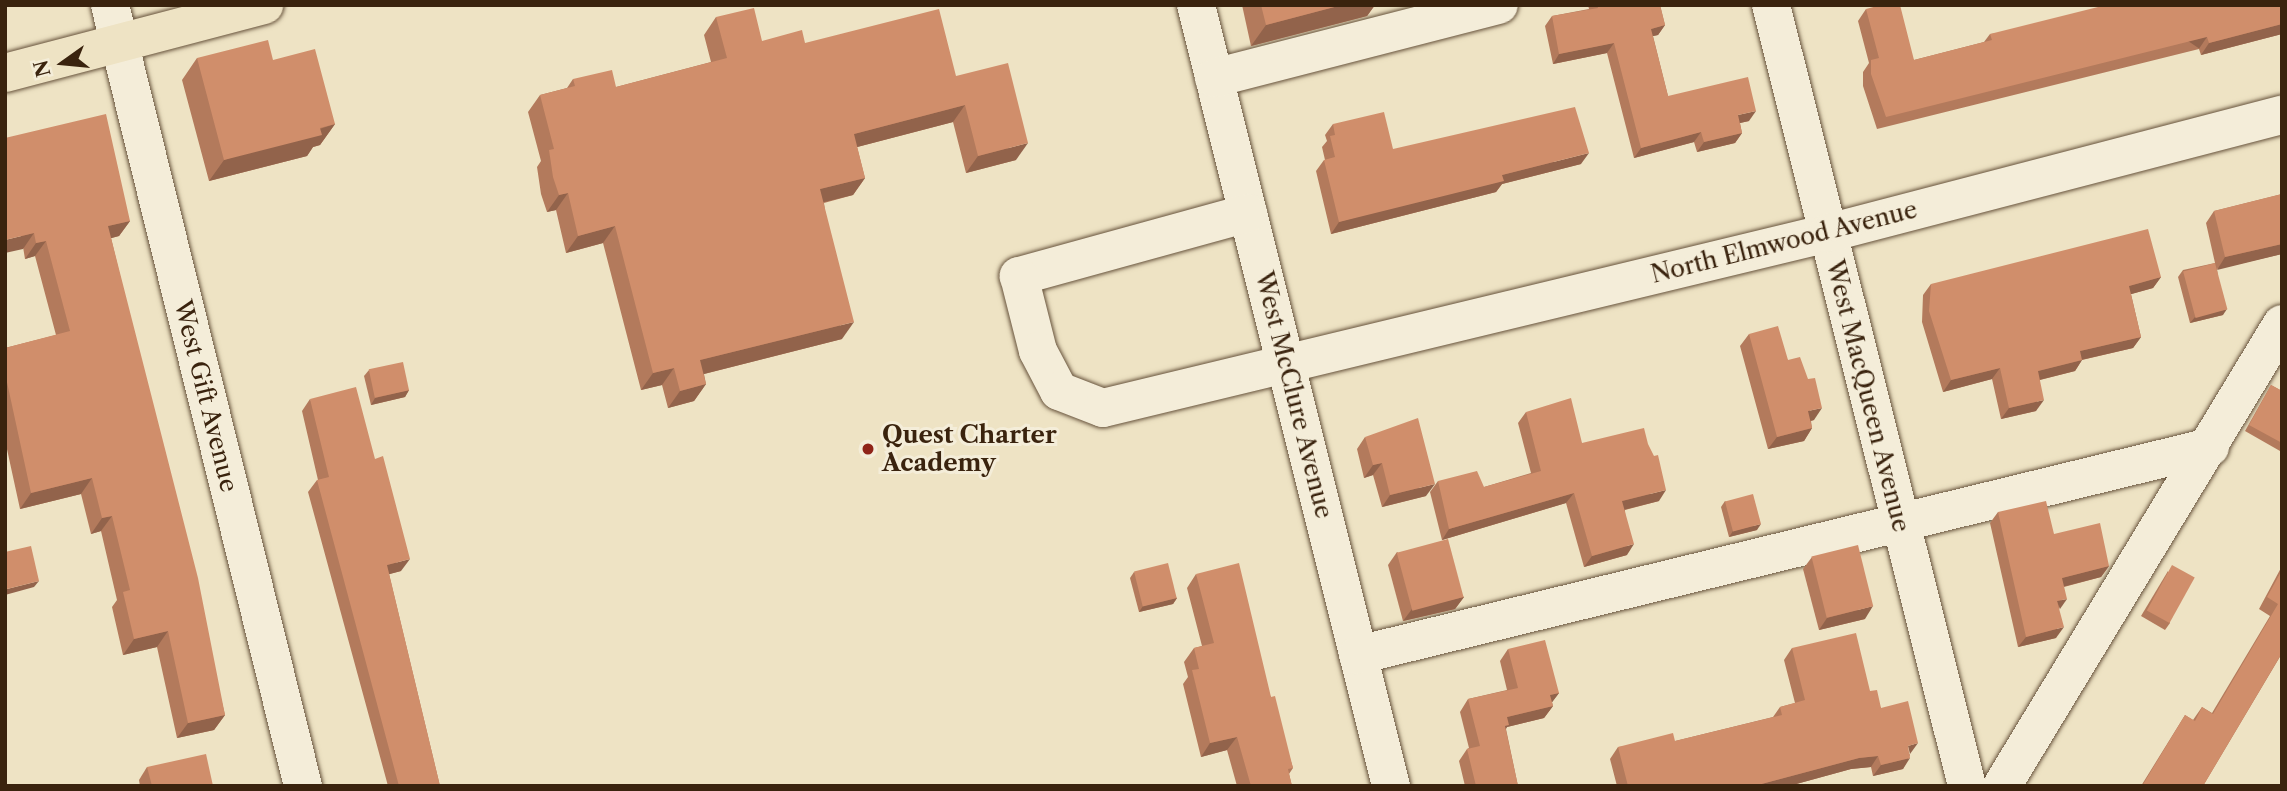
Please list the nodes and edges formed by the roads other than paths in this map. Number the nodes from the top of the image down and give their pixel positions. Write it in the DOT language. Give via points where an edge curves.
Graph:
graph roads {
  1 [pos="110,5"];
  2 [pos="264,5"];
  3 [pos="1196,5"];
  4 [pos="1499,5"];
  5 [pos="1771,5"];
  6 [pos="120,46"];
  7 [pos="5,73"];
  8 [pos="1214,78"];
  9 [pos="2282,116"];
  10 [pos="1248,213"];
  11 [pos="1828,233"];
  12 [pos="2282,324"];
  13 [pos="1285,362"];
  14 [pos="2210,447"];
  15 [pos="1899,521"];
  16 [pos="1358,655"];
  17 [pos="303,786"];
  18 [pos="1391,786"];
  19 [pos="1966,786"];
  20 [pos="2002,786"];
  1 -- 6 [label="street, West Gift Avenue"];
  2 -- 6 [label="main road"];
  3 -- 8 [label="street, West McClure Avenue"];
  4 -- 8 [label="street"];
  5 -- 11 [label="street, West MacQueen Avenue"];
  6 -- 7 [label="main road"];
  6 -- 17 [label="street, West Gift Avenue"];
  8 -- 10 [label="street, West McClure Avenue"];
  9 -- 11 [label="street, North Elmwood Avenue"];
  10 -- 13 [label="street, West McClure Avenue"];
  10 -- 13 [label="street, North Elmwood Avenue" via="1019,276 1038,352 1059,391 1103,408"];
  11 -- 13 [label="street, North Elmwood Avenue"];
  11 -- 15 [label="street, West MacQueen Avenue"];
  12 -- 14 [label="street"];
  13 -- 16 [label="street, West McClure Avenue"];
  14 -- 15 [label="street"];
  14 -- 20 [label="street"];
  15 -- 16 [label="street"];
  15 -- 19 [label="street, West MacQueen Avenue"];
  16 -- 18 [label="street, West McClure Avenue"];
}
